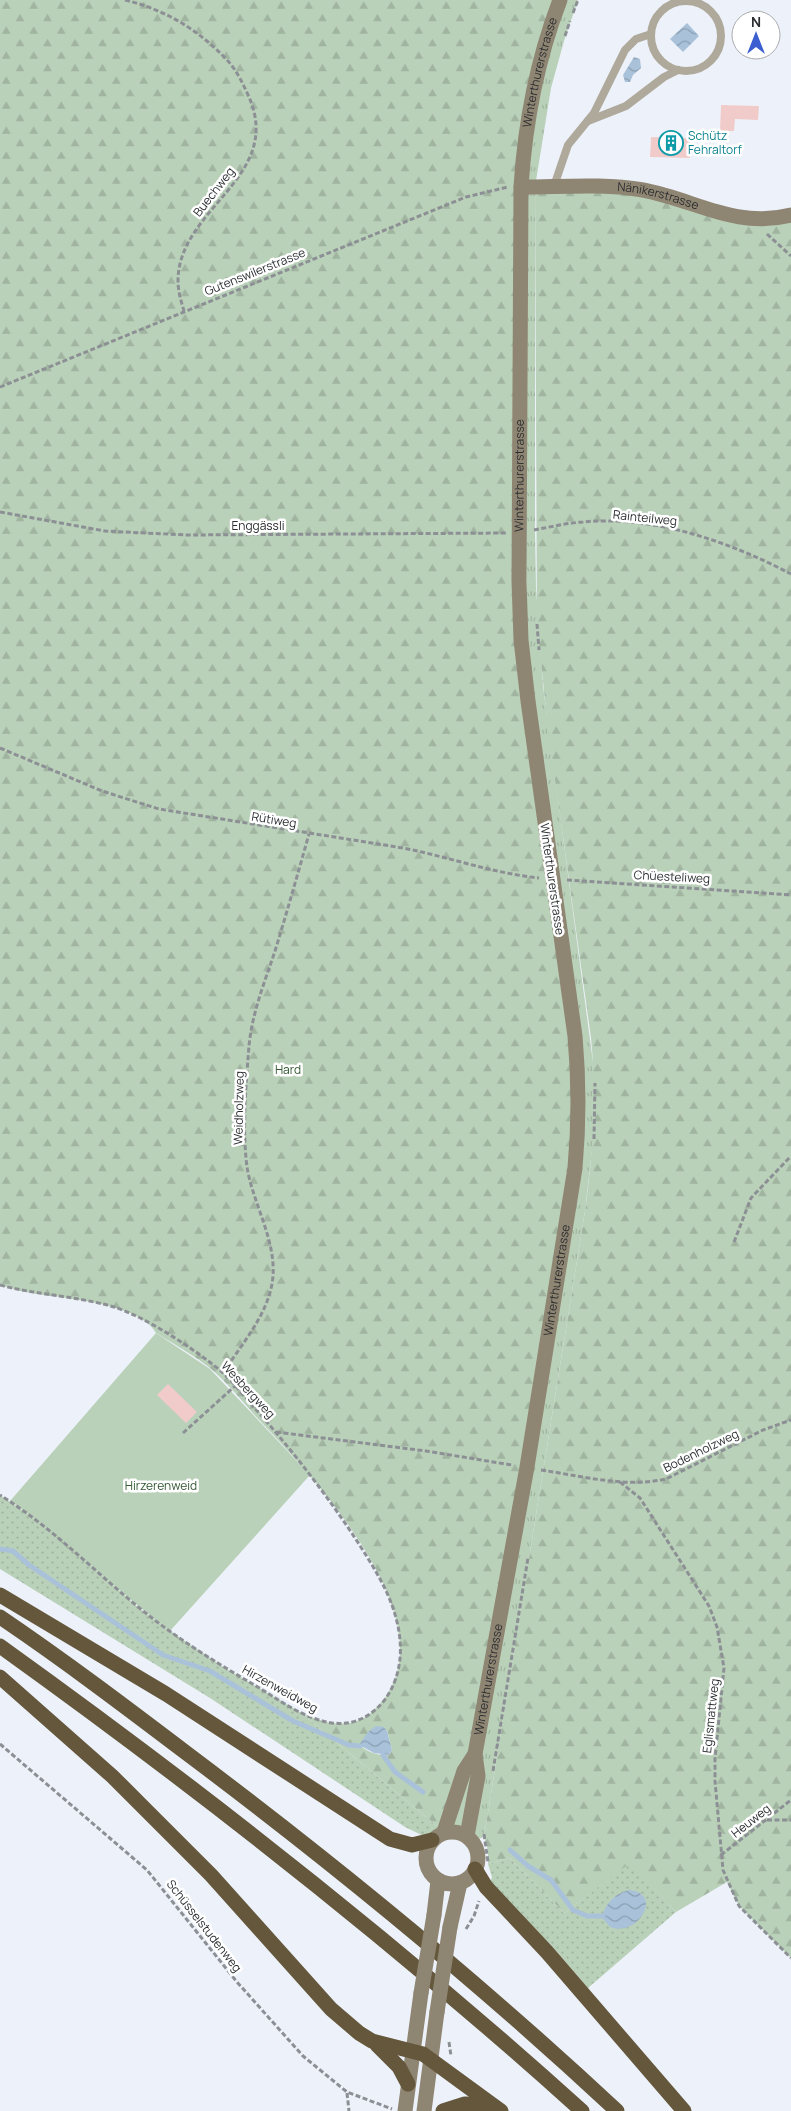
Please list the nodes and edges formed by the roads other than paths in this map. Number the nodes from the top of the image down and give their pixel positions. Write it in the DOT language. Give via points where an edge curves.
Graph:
graph roads {
  1 [pos="560,0"];
  2 [pos="651,34"];
  3 [pos="678,70"];
  4 [pos="588,121"];
  5 [pos="554,186"];
  6 [pos="521,187"];
  7 [pos="791,215"];
  8 [pos="0,1595"];
  9 [pos="0,1617"];
  10 [pos="0,1646"];
  11 [pos="0,1677"];
  12 [pos="475,1754"];
  13 [pos="438,1836"];
  14 [pos="466,1836"];
  15 [pos="475,1870"];
  16 [pos="438,1881"];
  17 [pos="460,1883"];
  18 [pos="372,2041"];
  19 [pos="413,2051"];
  20 [pos="432,2061"];
  21 [pos="408,2084"];
  22 [pos="498,2109"];
  23 [pos="400,2110"];
  24 [pos="424,2111"];
  25 [pos="442,2111"];
  26 [pos="582,2111"];
  27 [pos="617,2111"];
  28 [pos="684,2111"];
  1 -- 6 [label="main road, Winterthurerstrasse" via="533,90"];
  2 -- 3 [label="lane" via="656,55"];
  2 -- 3 [label="lane" via="658,14 672,3 689,0 712,12 721,37 716,54 704,66"];
  2 -- 4 [label="lane" via="636,39 625,50"];
  3 -- 4 [label="lane" via="626,106"];
  4 -- 5 [label="lane" via="568,145"];
  5 -- 6 [label="main road, Nänikerstrasse"];
  5 -- 7 [label="main road, Nänikerstrasse" via="643,190 752,220"];
  6 -- 12 [label="main road, Winterthurerstrasse" via="519,533 523,660 574,1036 579,1103 575,1168 534,1469"];
  8 -- 13 [label="highway" via="166,1694 390,1839 412,1845"];
  9 -- 27 [label="highway" via="247,1799 386,1909 502,2007"];
  10 -- 26 [label="highway" via="261,1839 464,2006"];
  11 -- 18 [label="highway" via="112,1776 211,1875 331,2008"];
  12 -- 13 [label="main road, Winterthurerstrasse" via="464,1771"];
  12 -- 14 [label="main road, Winterthurerstrasse" via="478,1776"];
  13 -- 14 [label="main road" via="452,1831"];
  13 -- 16 [label="main road, Winterthurerstrasse" via="425,1854 428,1870"];
  14 -- 15 [label="main road" via="478,1855"];
  15 -- 17 [label="main road" via="472,1876"];
  15 -- 28 [label="highway" via="486,1887 547,1952"];
  16 -- 17 [label="main road"];
  16 -- 19 [label="main road, bridge"];
  17 -- 20 [label="main road, bridge" via="450,1927"];
  18 -- 19 [label="highway"];
  18 -- 21 [label="highway" via="399,2067"];
  19 -- 20 [label="highway"];
  19 -- 21 [label="main road"];
  20 -- 22 [label="highway"];
  20 -- 24 [label="main road"];
  21 -- 23 [label="main road"];
  22 -- 25 [label="highway" via="474,2103"];
}
